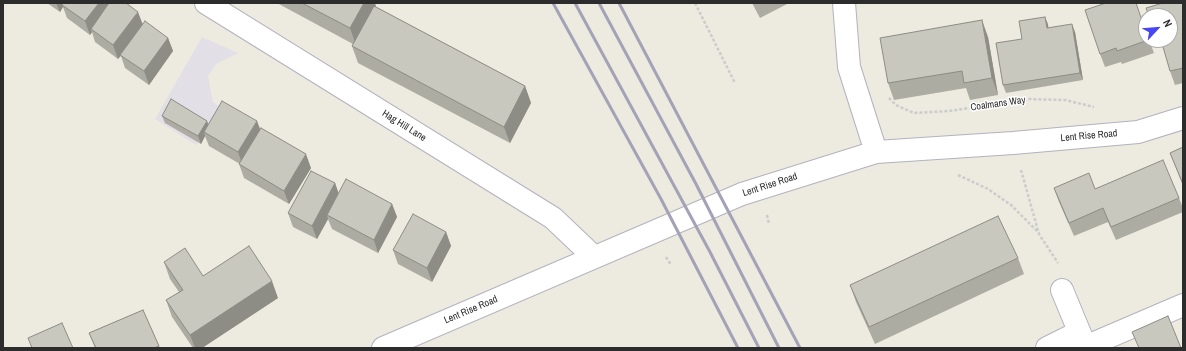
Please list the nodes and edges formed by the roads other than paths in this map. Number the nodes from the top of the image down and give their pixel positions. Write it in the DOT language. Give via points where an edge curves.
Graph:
graph roads {
  1 [pos="206,3"];
  2 [pos="844,3"];
  3 [pos="1183,118"];
  4 [pos="876,152"];
  5 [pos="594,257"];
  6 [pos="1062,290"];
  7 [pos="1183,305"];
  8 [pos="1083,343"];
  9 [pos="383,348"];
  10 [pos="1047,348"];
  1 -- 5 [label="street, Hag Hill Lane" via="553,218"];
  2 -- 4 [label="street" via="849,67"];
  3 -- 4 [label="street, Lent Rise Road" via="1138,132"];
  4 -- 5 [label="street, Lent Rise Road" via="742,194"];
  5 -- 9 [label="street, Lent Rise Road"];
  6 -- 8 [label="street"];
  7 -- 8 [label="street"];
  8 -- 10 [label="street"];
}
